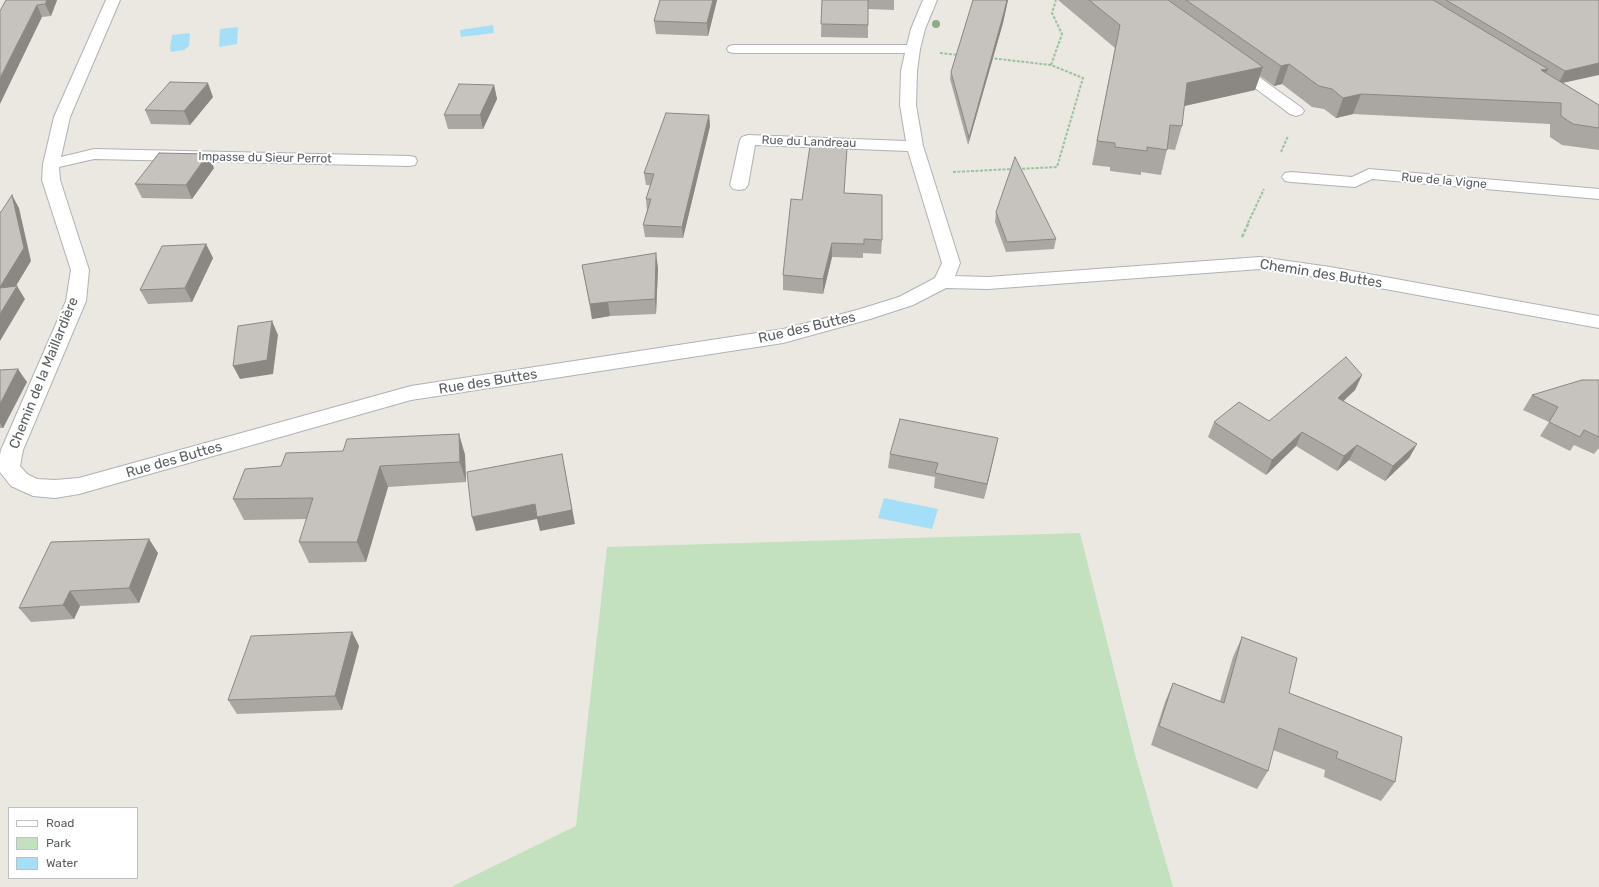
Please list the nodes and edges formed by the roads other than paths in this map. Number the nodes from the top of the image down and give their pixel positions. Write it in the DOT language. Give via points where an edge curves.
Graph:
graph roads {
  1 [pos="113,0"];
  2 [pos="930,0"];
  3 [pos="734,49"];
  4 [pos="912,50"];
  5 [pos="1224,59"];
  6 [pos="1296,111"];
  7 [pos="915,146"];
  8 [pos="409,161"];
  9 [pos="51,164"];
  10 [pos="1291,176"];
  11 [pos="739,185"];
  12 [pos="1599,194"];
  13 [pos="943,282"];
  14 [pos="1599,322"];
  15 [pos="6,450"];
  16 [pos="33,487"];
  1 -- 9 [label="street, Chemin de la Maillardière" via="62,117"];
  2 -- 4 [label="street"];
  3 -- 4 [label="street"];
  4 -- 7 [label="street" via="908,105"];
  5 -- 6 [label="street"];
  7 -- 11 [label="street, Rue du Landreau" via="748,140"];
  7 -- 13 [label="street" via="951,263"];
  8 -- 9 [label="street, Impasse du Sieur Perrot" via="94,154"];
  9 -- 15 [label="street, Chemin de la Maillardière" via="51,180 80,270 76,301"];
  10 -- 12 [label="street, Rue de la Vigne" via="1355,182 1369,174"];
  13 -- 14 [label="street, Chemin des Buttes" via="988,283 1260,263 1330,273"];
  13 -- 16 [label="street, Rue des Buttes" via="906,301 783,336 410,394 79,486 55,489"];
  15 -- 16 [label="street, Chemin de la Maillardière" via="9,468 19,480"];
}
